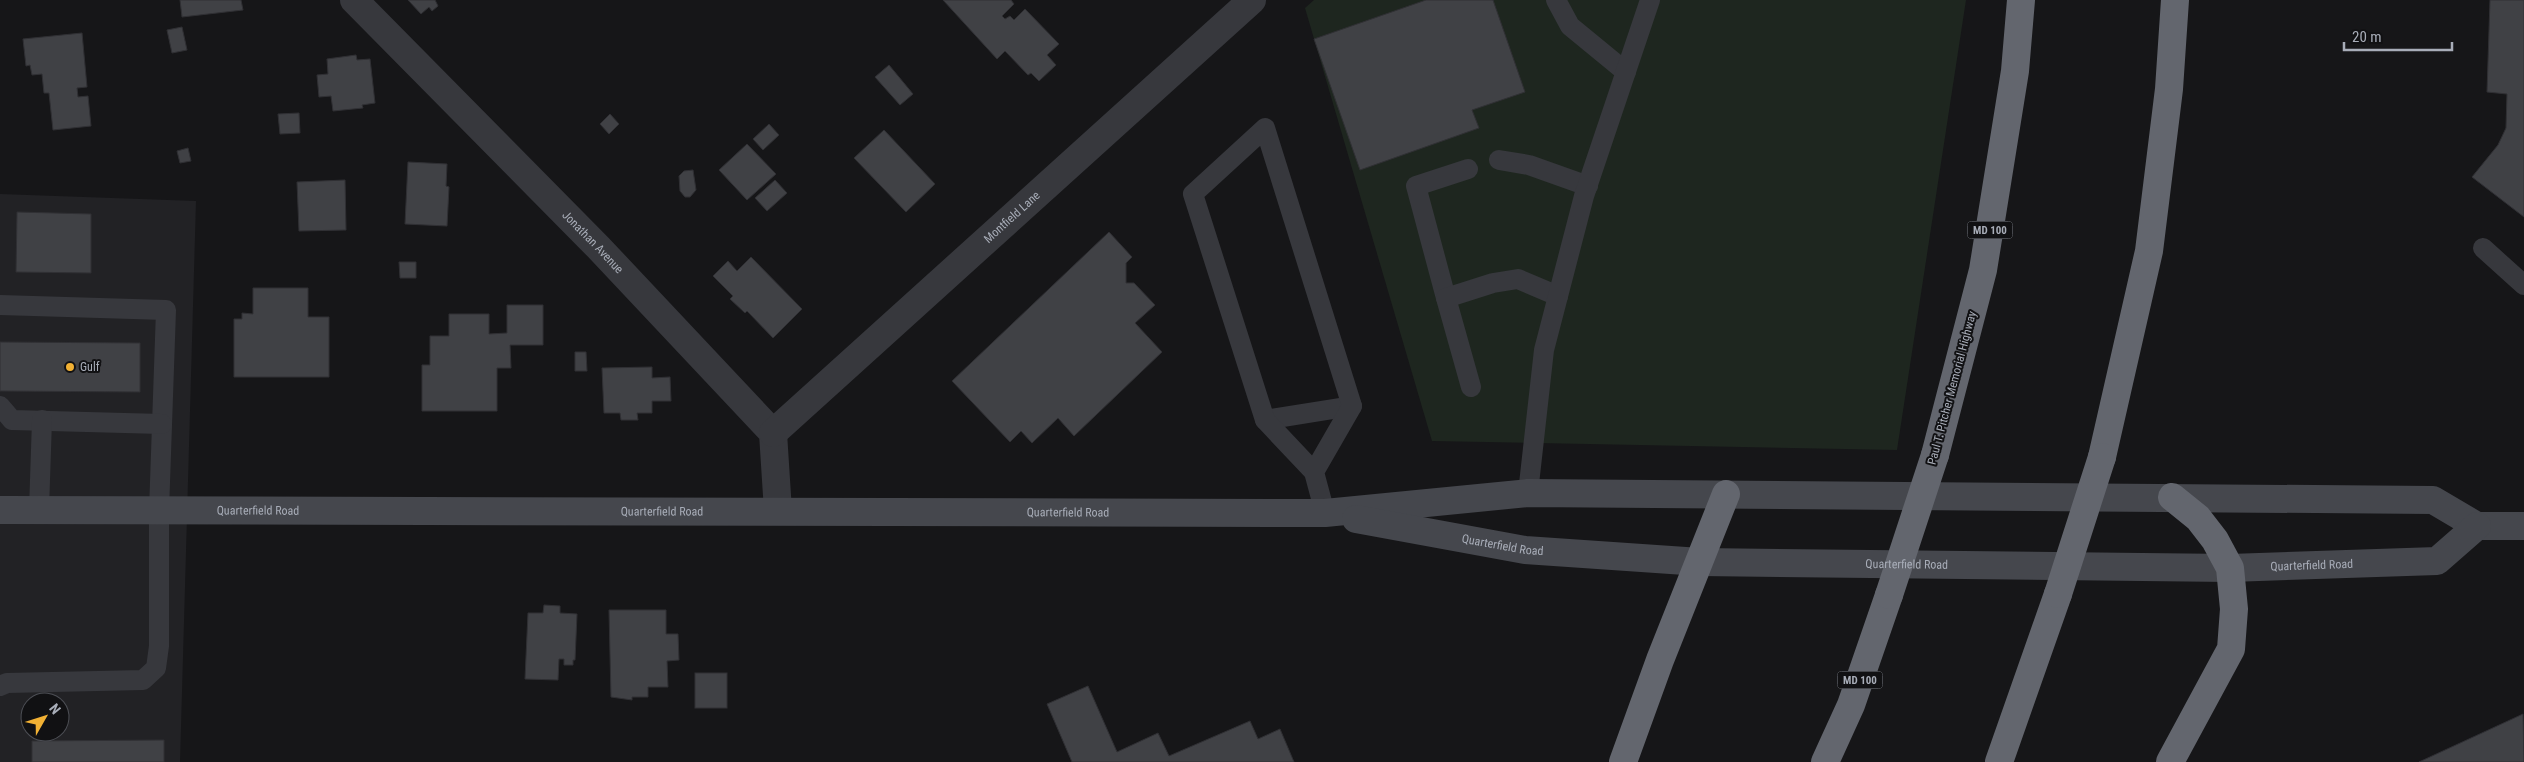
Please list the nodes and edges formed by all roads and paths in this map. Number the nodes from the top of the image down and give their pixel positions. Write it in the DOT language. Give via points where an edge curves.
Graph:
graph roads {
  1 [pos="354,0"];
  2 [pos="1252,0"];
  3 [pos="1556,0"];
  4 [pos="1650,0"];
  5 [pos="2022,0"];
  6 [pos="2175,0"];
  7 [pos="1626,72"];
  8 [pos="1499,160"];
  9 [pos="1468,169"];
  10 [pos="1588,186"];
  11 [pos="2483,248"];
  12 [pos="2524,284"];
  13 [pos="1558,296"];
  14 [pos="1446,298"];
  15 [pos="0,305"];
  16 [pos="1471,387"];
  17 [pos="0,406"];
  18 [pos="1352,406"];
  19 [pos="42,420"];
  20 [pos="1265,420"];
  21 [pos="162,424"];
  22 [pos="773,433"];
  23 [pos="1314,472"];
  24 [pos="1528,493"];
  25 [pos="1726,494"];
  26 [pos="2172,497"];
  27 [pos="0,510"];
  28 [pos="39,510"];
  29 [pos="159,511"];
  30 [pos="778,511"];
  31 [pos="1325,513"];
  32 [pos="2477,526"];
  33 [pos="2524,526"];
  34 [pos="1700,562"];
  35 [pos="2230,568"];
  36 [pos="0,686"];
  37 [pos="1623,762"];
  38 [pos="1825,762"];
  39 [pos="1999,762"];
  40 [pos="2170,762"];
  1 -- 22 [label="street, Jonathan Avenue" via="598,246"];
  2 -- 22 [label="street, Montfield Lane"];
  3 -- 7 [label="lane" via="1570,26"];
  4 -- 7 [label="lane"];
  5 -- 38 [label="highway, Paul T. Pitcher Memorial Highway / MD 100, bridge" via="2015,71 1983,270 1935,455 1851,705"];
  6 -- 39 [label="highway, bridge" via="2169,89 2149,251 2102,457"];
  7 -- 10 [label="lane"];
  8 -- 10 [label="lane" via="1529,165"];
  9 -- 14 [label="lane" via="1416,186"];
  10 -- 13 [label="lane"];
  11 -- 12 [label="lane"];
  13 -- 14 [label="lane" via="1518,279 1493,283"];
  13 -- 24 [label="lane" via="1544,350"];
  14 -- 16 [label="lane"];
  15 -- 21 [label="lane" via="166,310"];
  17 -- 19 [label="lane" via="12,420"];
  18 -- 20 [label="lane"];
  18 -- 20 [label="lane" via="1265,128 1193,194"];
  18 -- 23 [label="lane"];
  19 -- 21 [label="lane"];
  19 -- 28 [label="lane"];
  20 -- 23 [label="lane"];
  21 -- 29 [label="lane"];
  22 -- 30 [label="street"];
  23 -- 31 [label="lane"];
  24 -- 25 [label="main road, Quarterfield Road"];
  24 -- 31 [label="main road, Quarterfield Road"];
  25 -- 26 [label="main road, Quarterfield Road"];
  25 -- 34 [label="highway"];
  26 -- 32 [label="main road, Quarterfield Road" via="2433,500"];
  26 -- 35 [label="highway" via="2198,518"];
  27 -- 28 [label="main road, Quarterfield Road"];
  28 -- 29 [label="main road, Quarterfield Road"];
  29 -- 30 [label="main road, Quarterfield Road"];
  29 -- 36 [label="lane" via="159,646 156,668 143,680 6,683"];
  30 -- 31 [label="main road, Quarterfield Road"];
  31 -- 34 [label="main road, Quarterfield Road" via="1525,550"];
  32 -- 33 [label="main road"];
  32 -- 35 [label="main road, Quarterfield Road" via="2437,561"];
  34 -- 35 [label="main road, Quarterfield Road"];
  34 -- 37 [label="highway"];
  35 -- 40 [label="highway" via="2234,609 2231,649"];
}
